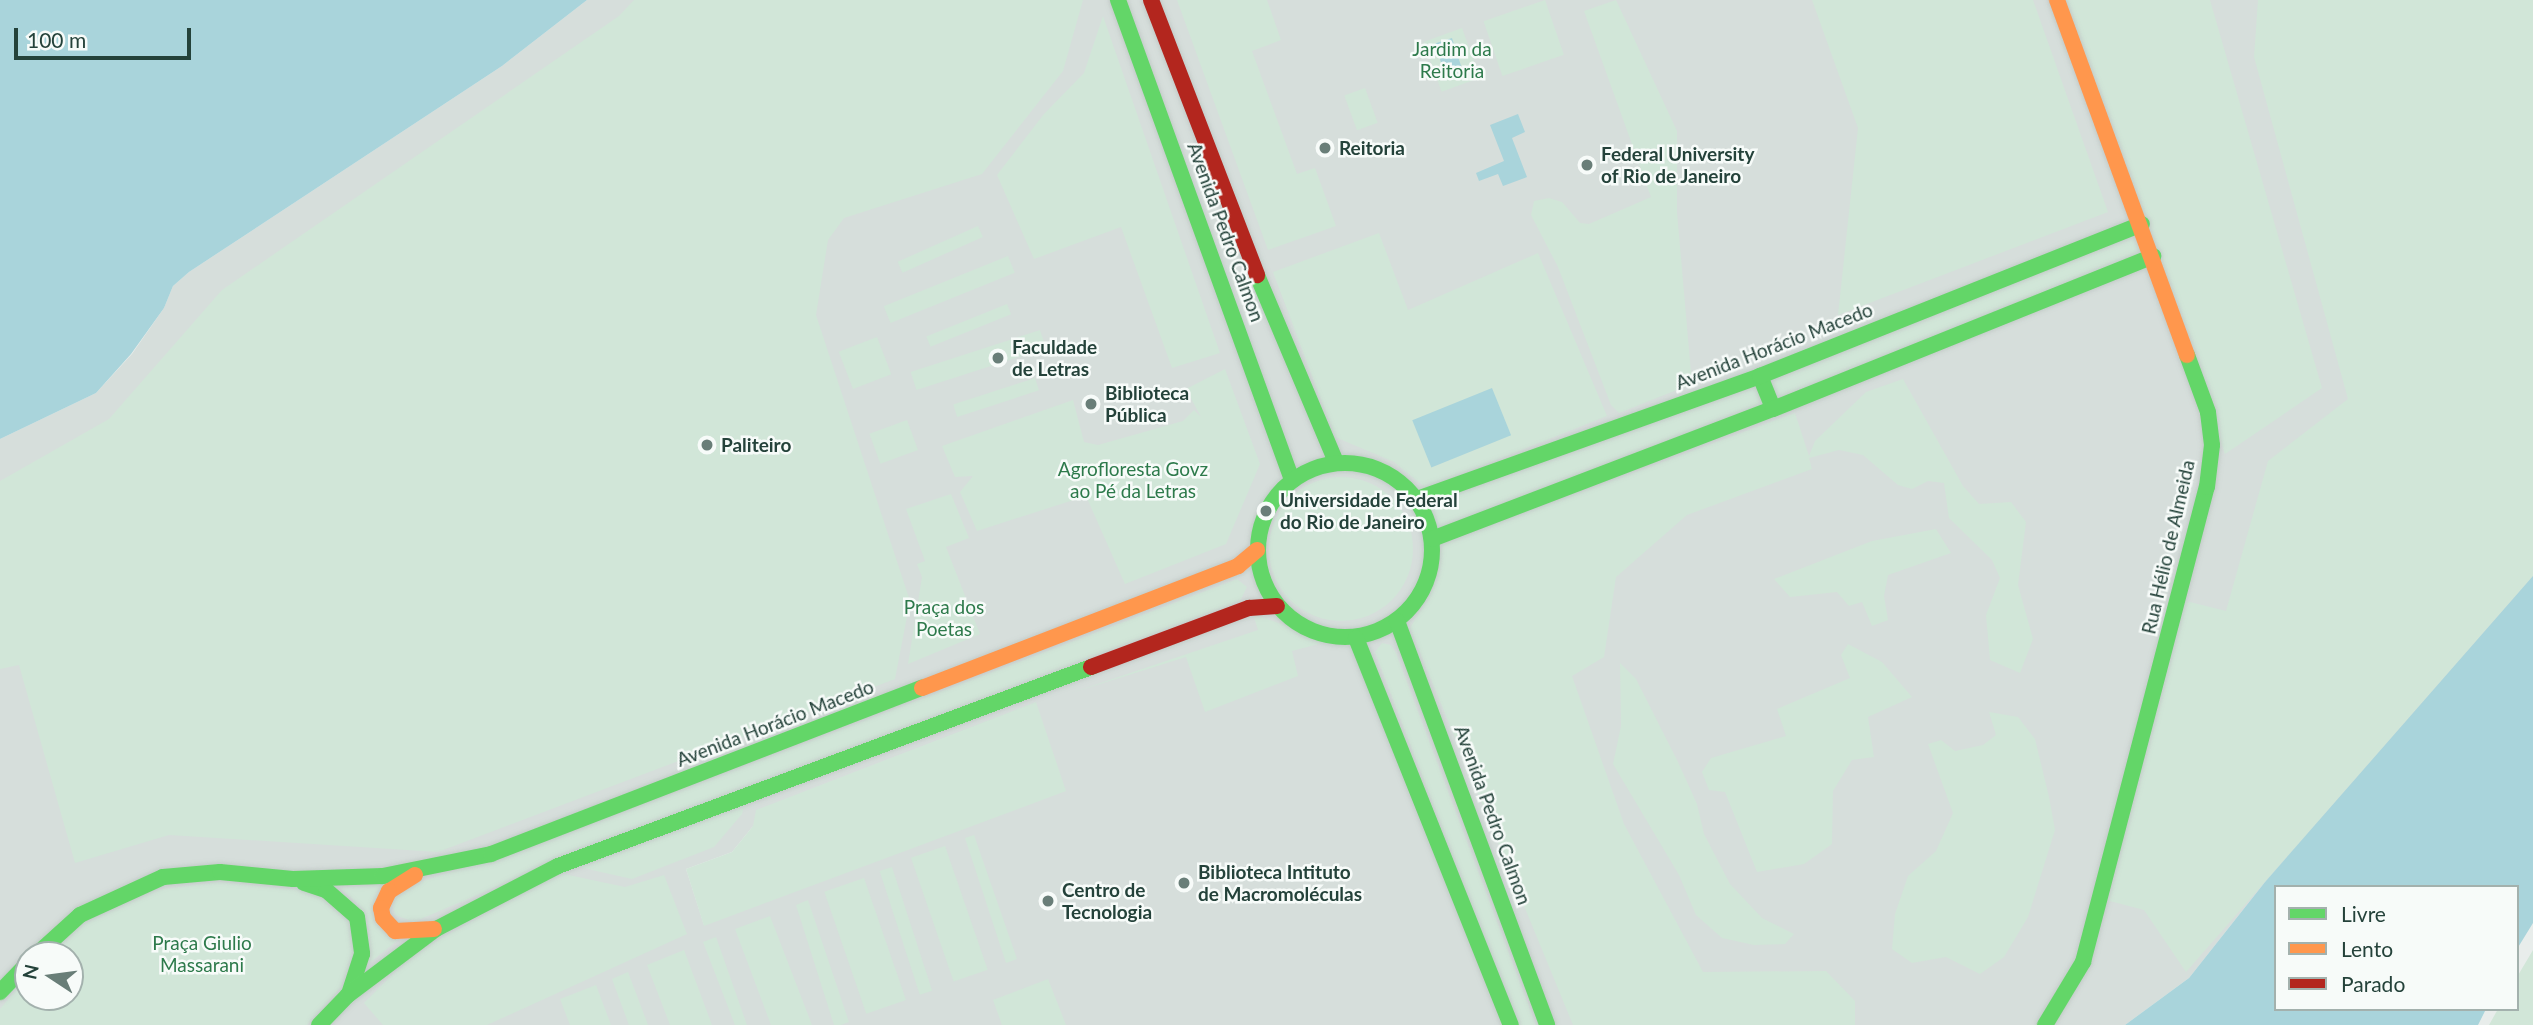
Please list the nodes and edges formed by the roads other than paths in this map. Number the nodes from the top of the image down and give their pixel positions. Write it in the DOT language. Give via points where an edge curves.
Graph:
graph roads {
  1 [pos="1118,0"];
  2 [pos="1151,0"];
  3 [pos="2057,0"];
  4 [pos="2141,224"];
  5 [pos="2153,256"];
  6 [pos="1760,376"];
  7 [pos="1773,409"];
  8 [pos="1335,462"];
  9 [pos="1292,480"];
  10 [pos="1417,499"];
  11 [pos="1432,539"];
  12 [pos="1257,550"];
  13 [pos="1277,606"];
  14 [pos="1397,621"];
  15 [pos="1356,638"];
  16 [pos="425,870"];
  17 [pos="293,879"];
  18 [pos="436,929"];
  19 [pos="51,941"];
  20 [pos="14,978"];
  21 [pos="0,992"];
  22 [pos="348,995"];
  23 [pos="318,1025"];
  24 [pos="1511,1025"];
  25 [pos="1547,1025"];
  26 [pos="2045,1025"];
  1 -- 9 [label="street, Avenida Pedro Calmon"];
  2 -- 8 [label="street, Avenida Pedro Calmon" via="1245,246"];
  3 -- 4 [label="street, Rua Hélio de Almeida"];
  4 -- 5 [label="street, Rua Hélio de Almeida"];
  4 -- 6 [label="street, Avenida Horácio Macedo"];
  5 -- 7 [label="street"];
  5 -- 26 [label="street, Rua Hélio de Almeida" via="2208,412 2212,445 2207,487 2083,962"];
  6 -- 7 [label="street"];
  6 -- 10 [label="street, Avenida Horácio Macedo"];
  7 -- 11 [label="street"];
  8 -- 9 [label="street"];
  8 -- 10 [label="street" via="1382,469"];
  9 -- 12 [label="street" via="1273,499 1261,524"];
  10 -- 11 [label="street"];
  11 -- 14 [label="street" via="1426,585"];
  12 -- 13 [label="street" via="1262,578"];
  12 -- 16 [label="street, Avenida Horácio Macedo" via="1238,566 755,754 501,850"];
  13 -- 15 [label="street" via="1313,632"];
  13 -- 18 [label="street" via="1249,608 558,866"];
  14 -- 15 [label="street"];
  14 -- 25 [label="street, Avenida Pedro Calmon"];
  15 -- 24 [label="street"];
  16 -- 17 [label="street, Avenida Horácio Macedo"];
  16 -- 18 [label="street" via="388,891 383,918 395,931"];
  17 -- 19 [label="street" via="220,872 163,877 80,915"];
  17 -- 22 [label="street" via="326,890 357,917 362,954"];
  18 -- 22 [label="street"];
  20 -- 21 [label="street"];
  22 -- 23 [label="street"];
}
